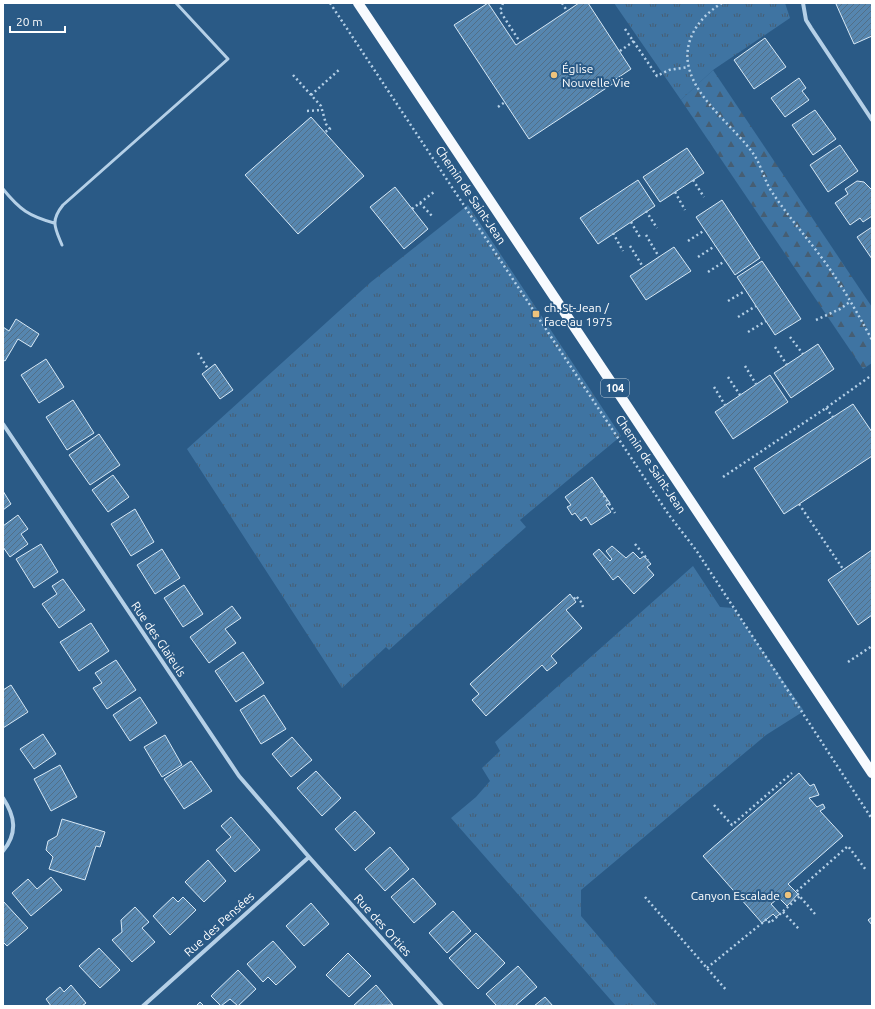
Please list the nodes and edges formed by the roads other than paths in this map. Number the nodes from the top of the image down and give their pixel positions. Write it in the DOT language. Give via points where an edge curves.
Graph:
graph roads {
  1 [pos="176,3"];
  2 [pos="358,3"];
  3 [pos="803,3"];
  4 [pos="872,120"];
  5 [pos="3,189"];
  6 [pos="54,223"];
  7 [pos="62,245"];
  8 [pos="3,424"];
  9 [pos="872,773"];
  10 [pos="3,798"];
  11 [pos="3,851"];
  12 [pos="309,857"];
  13 [pos="143,1006"];
  14 [pos="442,1006"];
  1 -- 6 [label="lane" via="228,59 63,205 56,214"];
  2 -- 9 [label="main road, Chemin de Saint-Jean / 104"];
  3 -- 4 [label="street" via="806,20 816,37"];
  5 -- 6 [label="lane" via="25,213"];
  6 -- 7 [label="lane"];
  8 -- 12 [label="street, Rue des Glaïeuls" via="228,762"];
  10 -- 11 [label="street" via="14,825 11,840"];
  12 -- 13 [label="street, Rue des Pensées"];
  12 -- 14 [label="street, Rue des Orties"];
}
